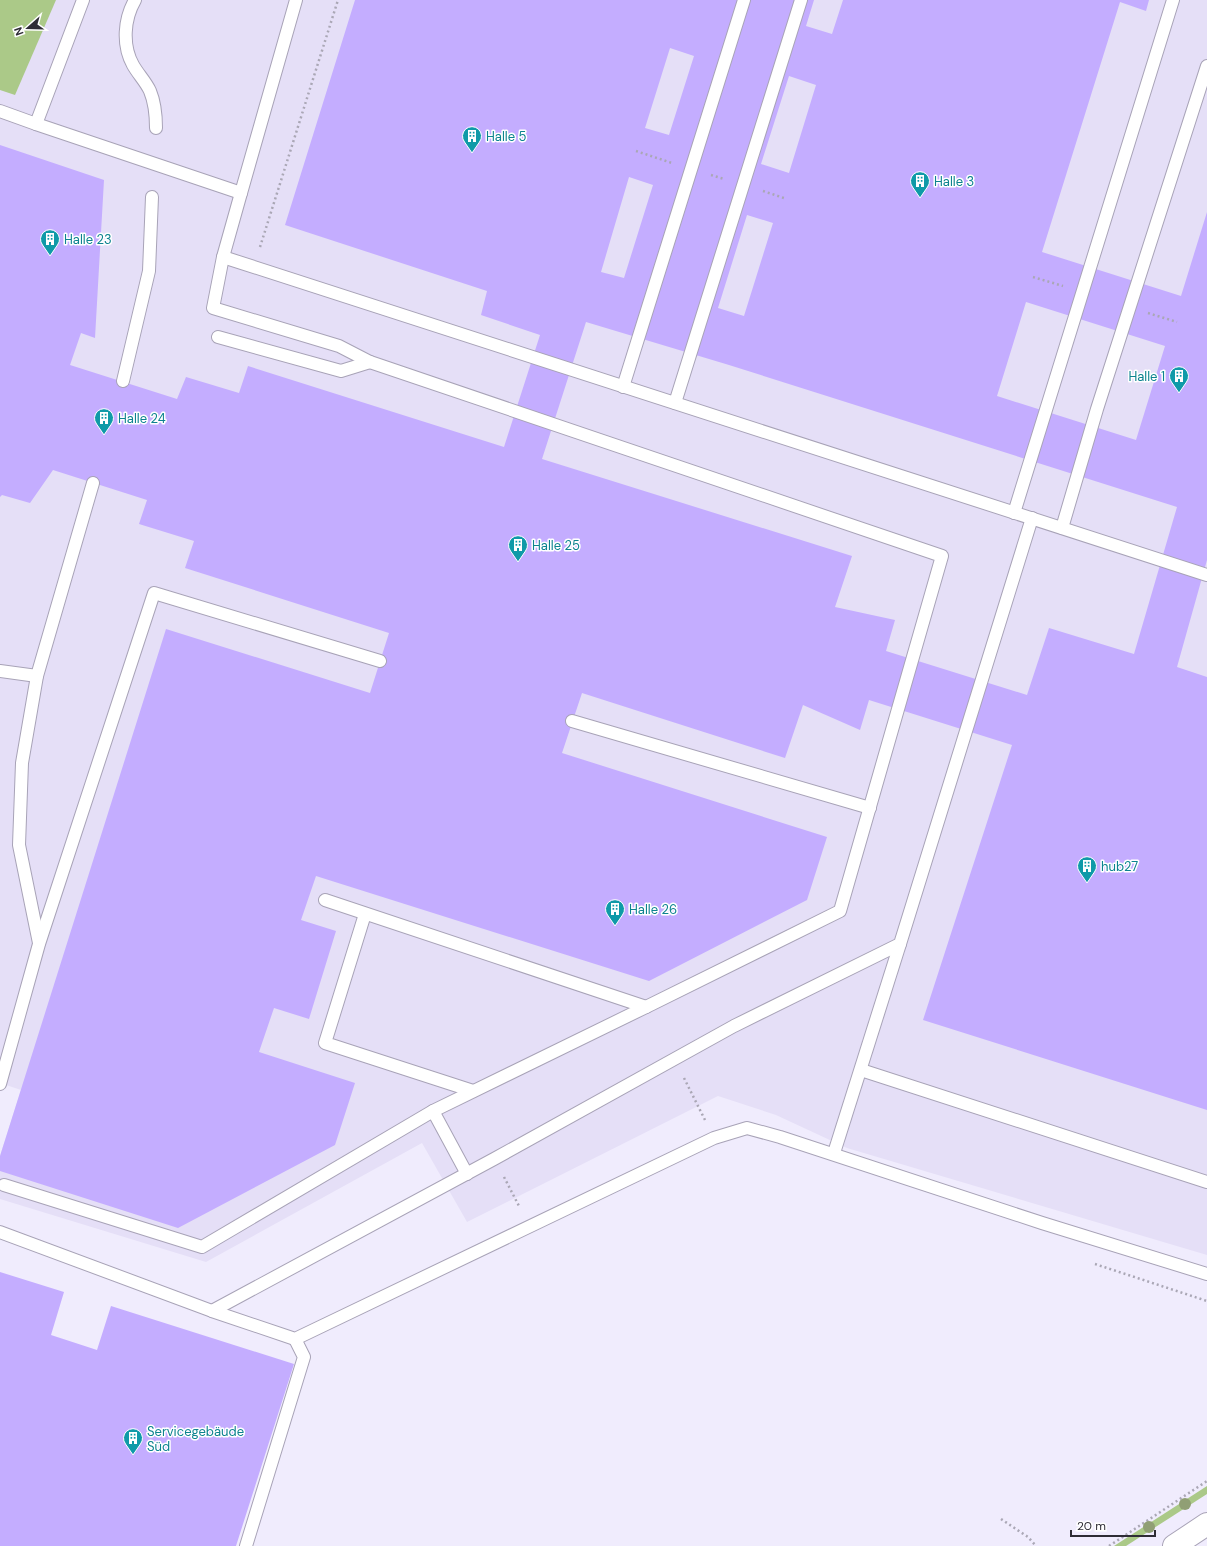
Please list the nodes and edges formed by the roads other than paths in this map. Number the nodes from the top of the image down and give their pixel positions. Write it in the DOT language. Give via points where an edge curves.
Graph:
graph roads {
  1 [pos="83,0"];
  2 [pos="135,0"];
  3 [pos="296,0"];
  4 [pos="744,0"];
  5 [pos="801,0"];
  6 [pos="1173,0"];
  7 [pos="1207,66"];
  8 [pos="0,111"];
  9 [pos="36,124"];
  10 [pos="156,128"];
  11 [pos="241,193"];
  12 [pos="152,198"];
  13 [pos="223,257"];
  14 [pos="218,337"];
  15 [pos="370,362"];
  16 [pos="123,381"];
  17 [pos="623,386"];
  18 [pos="675,403"];
  19 [pos="93,483"];
  20 [pos="1014,513"];
  21 [pos="1032,518"];
  22 [pos="1062,528"];
  23 [pos="1207,575"];
  24 [pos="380,661"];
  25 [pos="0,671"];
  26 [pos="37,676"];
  27 [pos="572,721"];
  28 [pos="870,808"];
  29 [pos="325,900"];
  30 [pos="365,914"];
  31 [pos="39,944"];
  32 [pos="900,944"];
  33 [pos="646,1007"];
  34 [pos="861,1070"];
  35 [pos="0,1084"];
  36 [pos="473,1091"];
  37 [pos="433,1111"];
  38 [pos="834,1153"];
  39 [pos="467,1174"];
  40 [pos="1207,1182"];
  41 [pos="4,1186"];
  42 [pos="0,1232"];
  43 [pos="1207,1274"];
  44 [pos="212,1311"];
  45 [pos="295,1338"];
  46 [pos="1207,1524"];
  47 [pos="246,1546"];
  48 [pos="1174,1546"];
  1 -- 9 [label="lane"];
  2 -- 10 [label="lane" via="126,19 127,49 133,65 150,90 155,107"];
  3 -- 11 [label="lane"];
  4 -- 17 [label="lane"];
  5 -- 18 [label="lane"];
  6 -- 20 [label="lane"];
  7 -- 22 [label="lane" via="1097,409"];
  8 -- 9 [label="lane"];
  9 -- 11 [label="lane"];
  11 -- 13 [label="lane"];
  12 -- 16 [label="lane" via="149,272"];
  13 -- 15 [label="lane" via="213,308 339,346"];
  13 -- 17 [label="lane"];
  14 -- 15 [label="lane" via="341,371"];
  15 -- 28 [label="lane" via="942,556"];
  17 -- 18 [label="lane"];
  18 -- 20 [label="lane"];
  19 -- 26 [label="lane"];
  20 -- 21 [label="lane"];
  21 -- 22 [label="lane"];
  21 -- 32 [label="lane"];
  22 -- 23 [label="lane"];
  24 -- 31 [label="lane" via="154,593"];
  25 -- 26 [label="lane"];
  26 -- 31 [label="lane" via="22,763 19,845"];
  27 -- 28 [label="lane"];
  28 -- 33 [label="lane" via="840,911"];
  29 -- 30 [label="lane"];
  30 -- 33 [label="lane"];
  30 -- 36 [label="lane" via="325,1043"];
  31 -- 35 [label="lane"];
  32 -- 34 [label="lane"];
  32 -- 39 [label="lane" via="734,1026"];
  33 -- 36 [label="lane"];
  34 -- 38 [label="lane"];
  34 -- 40 [label="lane"];
  36 -- 37 [label="lane"];
  37 -- 39 [label="lane"];
  37 -- 41 [label="lane" via="202,1247"];
  38 -- 43 [label="lane" via="1042,1223"];
  38 -- 45 [label="lane" via="748,1128 714,1138"];
  39 -- 44 [label="lane"];
  42 -- 44 [label="lane"];
  44 -- 45 [label="lane"];
  45 -- 47 [label="lane" via="304,1357"];
  46 -- 48 [label="main road"];
}
